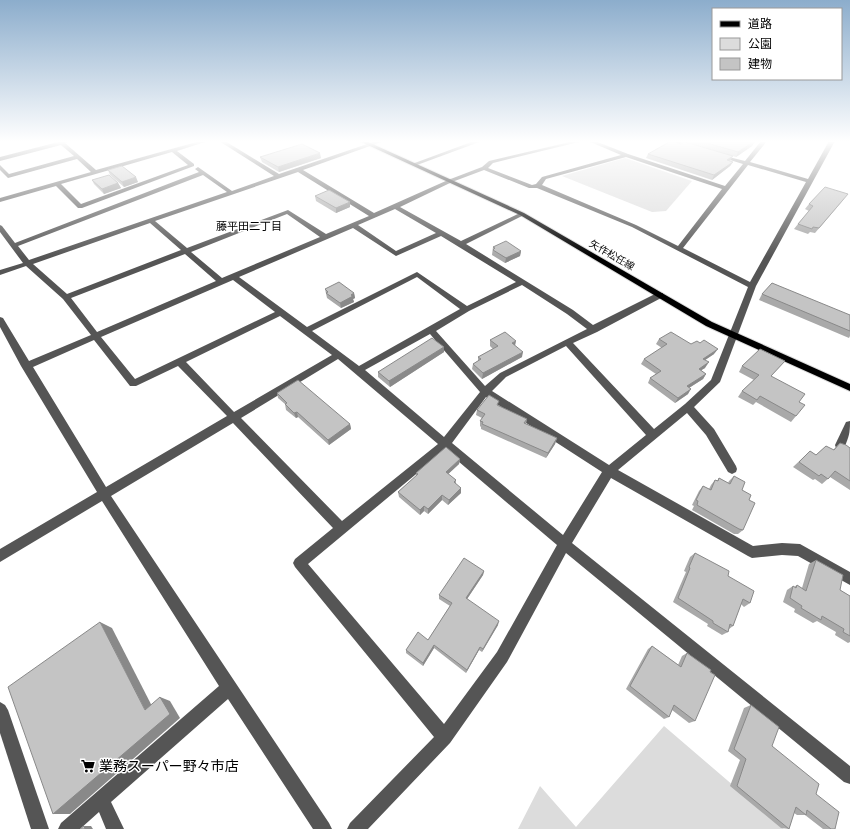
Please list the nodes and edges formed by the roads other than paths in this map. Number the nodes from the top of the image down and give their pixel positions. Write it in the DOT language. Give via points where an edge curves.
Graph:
graph roads {
  1 [pos="72,180"];
  2 [pos="153,180"];
  3 [pos="186,180"];
  4 [pos="213,180"];
  5 [pos="267,180"];
  6 [pos="315,180"];
  7 [pos="453,180"];
  8 [pos="513,180"];
  9 [pos="543,180"];
  10 [pos="701,180"];
  11 [pos="733,180"];
  12 [pos="804,180"];
  13 [pos="450,181"];
  14 [pos="809,181"];
  15 [pos="57,184"];
  16 [pos="538,186"];
  17 [pos="726,188"];
  18 [pos="230,192"];
  19 [pos="0,200"];
  20 [pos="394,206"];
  21 [pos="522,214"];
  22 [pos="374,216"];
  23 [pos="150,220"];
  24 [pos="353,225"];
  25 [pos="0,227"];
  26 [pos="441,233"];
  27 [pos="326,237"];
  28 [pos="461,244"];
  29 [pos="13,246"];
  30 [pos="679,249"];
  31 [pos="186,251"];
  32 [pos="28,264"];
  33 [pos="0,273"];
  34 [pos="233,276"];
  35 [pos="222,282"];
  36 [pos="522,282"];
  37 [pos="752,286"];
  38 [pos="660,294"];
  39 [pos="66,297"];
  40 [pos="466,309"];
  41 [pos="280,312"];
  42 [pos="1,327"];
  43 [pos="431,330"];
  44 [pos="594,330"];
  45 [pos="306,331"];
  46 [pos="732,334"];
  47 [pos="95,336"];
  48 [pos="567,342"];
  49 [pos="338,355"];
  50 [pos="180,362"];
  51 [pos="26,366"];
  52 [pos="358,370"];
  53 [pos="850,388"];
  54 [pos="485,392"];
  55 [pos="688,407"];
  56 [pos="233,418"];
  57 [pos="850,425"];
  58 [pos="654,436"];
  59 [pos="444,444"];
  60 [pos="840,445"];
  61 [pos="732,469"];
  62 [pos="609,471"];
  63 [pos="104,495"];
  64 [pos="341,528"];
  65 [pos="564,544"];
  66 [pos="0,556"];
  67 [pos="850,578"];
  68 [pos="229,688"];
  69 [pos="0,710"];
  70 [pos="444,737"];
  71 [pos="850,776"];
  72 [pos="102,798"];
  73 [pos="40,829"];
  74 [pos="67,829"];
  75 [pos="115,829"];
  76 [pos="323,829"];
  77 [pos="356,829"];
  1 -- 15 [label="street"];
  2 -- 15 [label="street" via="80,207"];
  3 -- 29 [label="street"];
  4 -- 18 [label="street"];
  5 -- 18 [label="street"];
  6 -- 22 [label="street"];
  7 -- 13 [label="street"];
  8 -- 16 [label="street" via="531,187"];
  9 -- 16 [label="street"];
  10 -- 17 [label="street"];
  11 -- 17 [label="street"];
  12 -- 14 [label="street"];
  13 -- 20 [label="street"];
  13 -- 21 [label="main road, 矢作松任線"];
  14 -- 37 [label="street"];
  15 -- 19 [label="street"];
  16 -- 30 [label="street" via="634,226"];
  17 -- 30 [label="street"];
  18 -- 23 [label="street"];
  20 -- 22 [label="street"];
  20 -- 26 [label="street"];
  21 -- 28 [label="street"];
  21 -- 38 [label="main road, 矢作松任線"];
  22 -- 24 [label="street"];
  23 -- 31 [label="street"];
  23 -- 32 [label="street"];
  24 -- 26 [label="street" via="396,254"];
  24 -- 27 [label="street"];
  25 -- 29 [label="street"];
  26 -- 28 [label="street"];
  27 -- 31 [label="street" via="288,212"];
  27 -- 34 [label="street"];
  28 -- 36 [label="street"];
  29 -- 32 [label="street"];
  30 -- 37 [label="street"];
  31 -- 35 [label="street"];
  31 -- 39 [label="street"];
  32 -- 33 [label="street"];
  32 -- 39 [label="street"];
  34 -- 35 [label="street"];
  34 -- 41 [label="street"];
  35 -- 47 [label="street"];
  36 -- 40 [label="street"];
  36 -- 44 [label="street"];
  37 -- 46 [label="street"];
  38 -- 44 [label="street"];
  38 -- 46 [label="main road, 矢作松任線" via="709,324"];
  39 -- 47 [label="street"];
  40 -- 43 [label="street"];
  40 -- 45 [label="street" via="417,274"];
  41 -- 45 [label="street"];
  41 -- 50 [label="street"];
  42 -- 51 [label="street"];
  43 -- 52 [label="street"];
  43 -- 54 [label="street"];
  44 -- 48 [label="street"];
  45 -- 49 [label="street"];
  46 -- 53 [label="main road, 矢作松任線"];
  46 -- 55 [label="street" via="715,382"];
  47 -- 50 [label="street" via="134,384"];
  47 -- 51 [label="street"];
  48 -- 54 [label="street" via="503,375"];
  48 -- 58 [label="street"];
  49 -- 52 [label="street"];
  49 -- 56 [label="street"];
  50 -- 56 [label="street"];
  51 -- 63 [label="street"];
  52 -- 59 [label="street"];
  54 -- 59 [label="street"];
  54 -- 62 [label="street"];
  55 -- 58 [label="street"];
  55 -- 61 [label="street" via="710,432"];
  56 -- 63 [label="street"];
  56 -- 64 [label="street"];
  57 -- 60 [label="street"];
  58 -- 62 [label="street"];
  59 -- 64 [label="street"];
  59 -- 65 [label="street"];
  62 -- 65 [label="street"];
  62 -- 67 [label="street" via="752,552 800,550"];
  63 -- 66 [label="street"];
  63 -- 68 [label="street"];
  64 -- 70 [label="street" via="299,563"];
  65 -- 70 [label="street" via="502,657"];
  65 -- 71 [label="street"];
  68 -- 72 [label="street"];
  68 -- 76 [label="street"];
  69 -- 73 [label="street"];
  70 -- 77 [label="street"];
  72 -- 74 [label="street"];
  72 -- 75 [label="street"];
}
